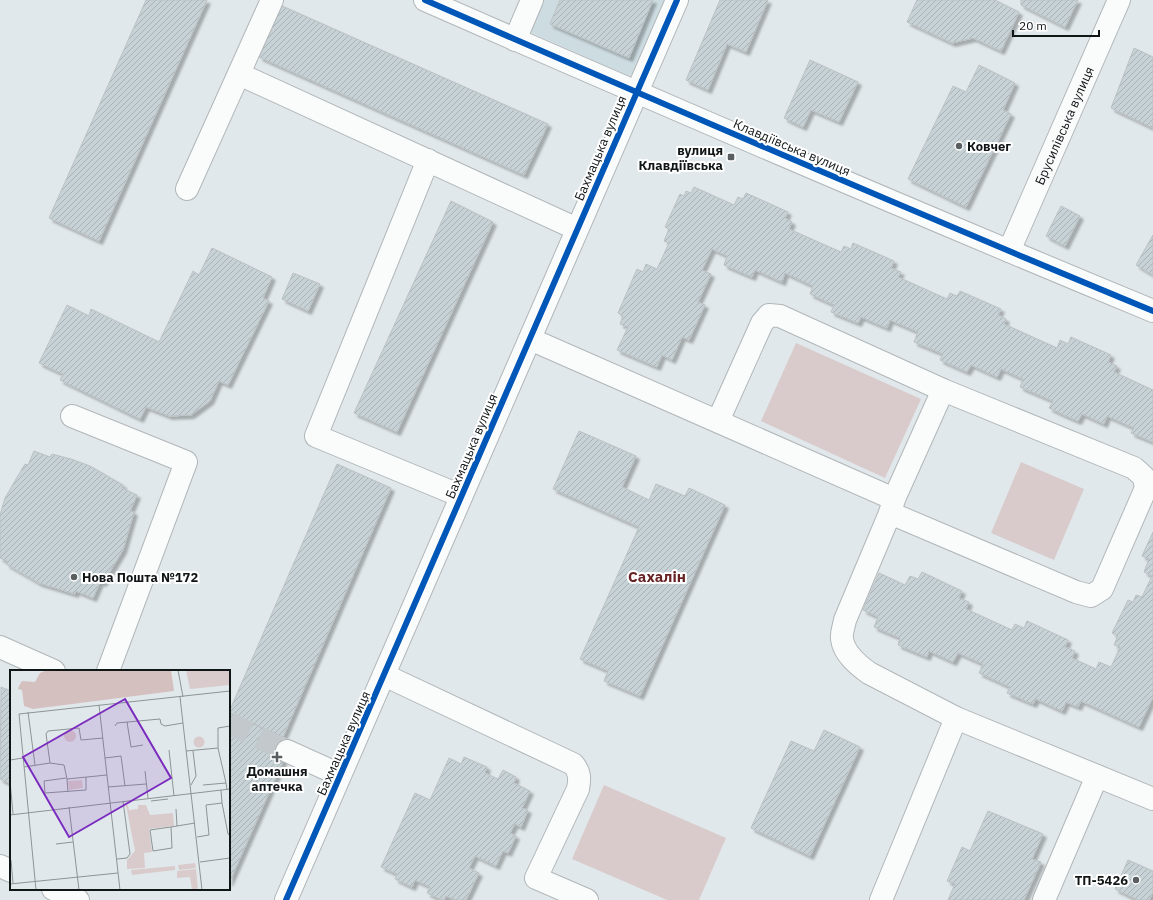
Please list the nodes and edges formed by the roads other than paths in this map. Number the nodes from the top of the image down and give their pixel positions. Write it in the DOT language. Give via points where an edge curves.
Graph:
graph roads {
  1 [pos="272,0"];
  2 [pos="424,0"];
  3 [pos="532,0"];
  4 [pos="677,0"];
  5 [pos="1119,0"];
  6 [pos="515,40"];
  7 [pos="239,74"];
  8 [pos="637,92"];
  9 [pos="428,160"];
  10 [pos="187,189"];
  11 [pos="578,229"];
  12 [pos="1009,251"];
  13 [pos="1153,311"];
  14 [pos="530,339"];
  15 [pos="943,390"];
  16 [pos="72,416"];
  17 [pos="718,421"];
  18 [pos="461,496"];
  19 [pos="892,506"];
  20 [pos="0,647"];
  21 [pos="52,670"];
  22 [pos="108,670"];
  23 [pos="384,675"];
  24 [pos="956,718"];
  25 [pos="287,751"];
  26 [pos="340,775"];
  27 [pos="1097,776"];
  28 [pos="1153,800"];
  29 [pos="0,866"];
  30 [pos="10,871"];
  31 [pos="55,890"];
  32 [pos="78,900"];
  33 [pos="286,900"];
  34 [pos="587,900"];
  35 [pos="881,900"];
  36 [pos="1044,900"];
  1 -- 7 [label="street"];
  2 -- 6 [label="street, Клавдіївська вулиця"];
  3 -- 6 [label="street"];
  4 -- 8 [label="street, Бахмацька вулиця"];
  5 -- 12 [label="street, Брусилівська вулиця"];
  6 -- 8 [label="street, Клавдіївська вулиця"];
  7 -- 9 [label="street"];
  7 -- 10 [label="street"];
  8 -- 11 [label="street, Бахмацька вулиця"];
  8 -- 12 [label="street, Клавдіївська вулиця"];
  9 -- 11 [label="street"];
  9 -- 18 [label="street" via="316,436"];
  11 -- 14 [label="street, Бахмацька вулиця"];
  12 -- 13 [label="street, Клавдіївська вулиця"];
  14 -- 17 [label="street"];
  14 -- 18 [label="street, Бахмацька вулиця"];
  15 -- 17 [label="street" via="780,316 769,315 762,323"];
  15 -- 19 [label="street"];
  15 -- 19 [label="street" via="1134,468 1144,477 1146,488 1102,589 1091,596 1076,592"];
  16 -- 22 [label="street" via="186,462"];
  17 -- 19 [label="street"];
  18 -- 23 [label="street, Бахмацька вулиця"];
  19 -- 24 [label="street" via="845,620 842,639 848,653 869,673"];
  20 -- 21 [label="street"];
  23 -- 26 [label="street, Бахмацька вулиця"];
  23 -- 34 [label="street" via="573,764 580,778 578,789 536,878"];
  24 -- 27 [label="street"];
  24 -- 35 [label="street"];
  25 -- 26 [label="street"];
  26 -- 33 [label="street, Бахмацька вулиця"];
  27 -- 28 [label="street"];
  27 -- 36 [label="street"];
  29 -- 30 [label="street"];
  31 -- 32 [label="street"];
}
